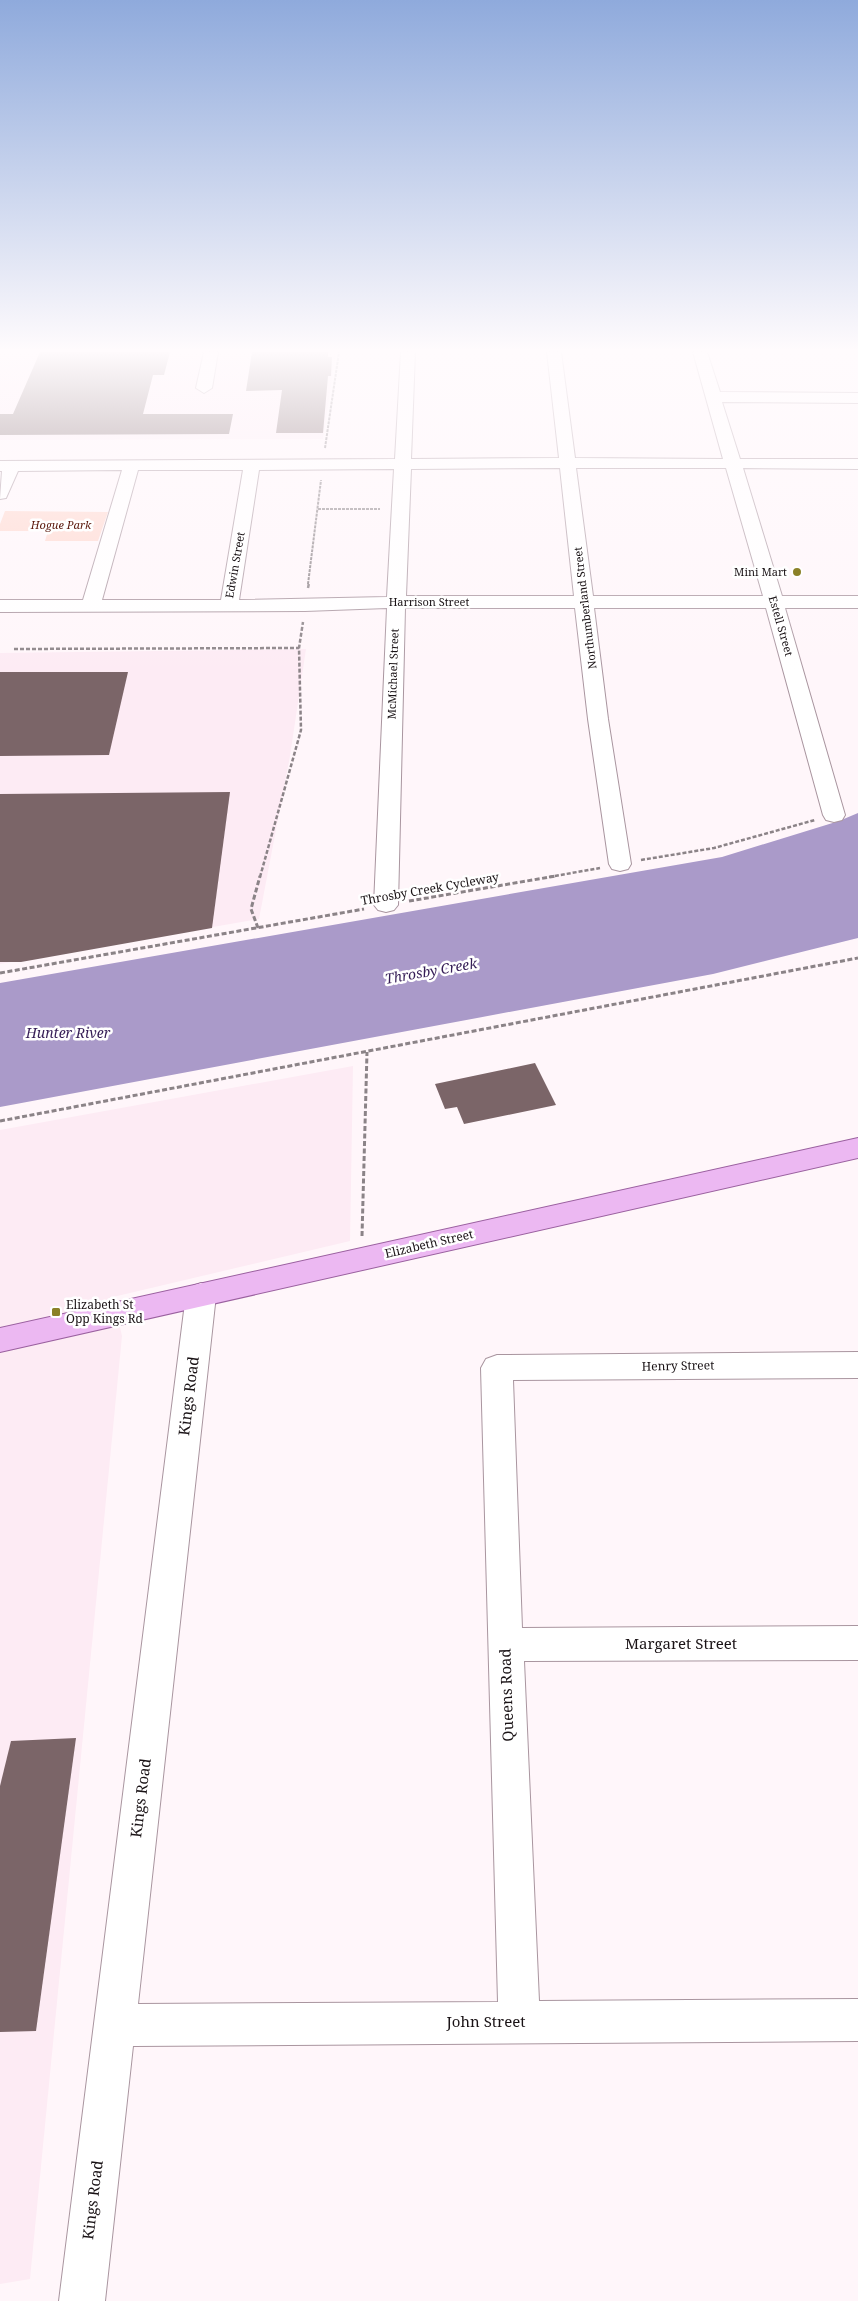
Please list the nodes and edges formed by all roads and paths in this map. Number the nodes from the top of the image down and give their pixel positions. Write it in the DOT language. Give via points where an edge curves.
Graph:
graph roads {
  1 [pos="403,459"];
  2 [pos="731,459"];
  3 [pos="566,462"];
  4 [pos="403,463"];
  5 [pos="732,463"];
  6 [pos="858,464"];
  7 [pos="252,465"];
  8 [pos="6,466"];
  9 [pos="131,466"];
  10 [pos="321,480"];
  11 [pos="0,494"];
  12 [pos="318,509"];
  13 [pos="401,509"];
  14 [pos="396,602"];
  15 [pos="585,602"];
  16 [pos="774,602"];
  17 [pos="858,602"];
  18 [pos="228,605"];
  19 [pos="306,605"];
  20 [pos="0,606"];
  21 [pos="91,606"];
  22 [pos="300,648"];
  23 [pos="14,649"];
  24 [pos="834,815"];
  25 [pos="620,864"];
  26 [pos="386,905"];
  27 [pos="258,928"];
  28 [pos="858,958"];
  29 [pos="0,973"];
  30 [pos="367,1052"];
  31 [pos="0,1121"];
  32 [pos="858,1148"];
  33 [pos="362,1244"];
  34 [pos="201,1295"];
  35 [pos="0,1340"];
  36 [pos="858,1364"];
  37 [pos="497,1368"];
  38 [pos="858,1643"];
  39 [pos="505,1645"];
  40 [pos="858,2020"];
  41 [pos="519,2022"];
  42 [pos="114,2025"];
  43 [pos="82,2301"];
  1 -- 4 [label="street, McMichael Street"];
  2 -- 5 [label="street, Estell Street"];
  3 -- 4 [label="street"];
  3 -- 5 [label="street"];
  3 -- 15 [label="street, Northumberland Street"];
  4 -- 7 [label="street"];
  4 -- 13 [label="street, McMichael Street"];
  5 -- 6 [label="street"];
  5 -- 16 [label="street, Estell Street"];
  7 -- 9 [label="street"];
  7 -- 18 [label="street, Edwin Street"];
  8 -- 9 [label="street"];
  8 -- 11 [label="street"];
  9 -- 21 [label="street"];
  10 -- 12 [label="path"];
  12 -- 13 [label="path"];
  12 -- 19 [label="path"];
  13 -- 14 [label="street, McMichael Street"];
  14 -- 15 [label="street, Harrison Street"];
  14 -- 19 [label="street, Harrison Street"];
  14 -- 26 [label="street, McMichael Street"];
  15 -- 16 [label="street, Harrison Street"];
  15 -- 25 [label="street, Northumberland Street" via="598,719"];
  16 -- 17 [label="street, Harrison Street"];
  16 -- 24 [label="street, Estell Street"];
  18 -- 19 [label="street, Harrison Street"];
  18 -- 21 [label="street, Harrison Street"];
  19 -- 22 [label="path"];
  20 -- 21 [label="street, Harrison Street"];
  22 -- 23 [label="path"];
  22 -- 27 [label="path" via="301,730 251,909"];
  24 -- 25 [label="path, Throsby Creek Cycleway" via="714,848"];
  25 -- 26 [label="path, Throsby Creek Cycleway"];
  26 -- 27 [label="path, Throsby Creek Cycleway"];
  27 -- 29 [label="path, Throsby Creek Cycleway"];
  28 -- 30 [label="path"];
  30 -- 31 [label="path"];
  30 -- 33 [label="path"];
  32 -- 34 [label="main road, Elizabeth Street"];
  34 -- 35 [label="main road, Elizabeth Street"];
  34 -- 42 [label="street, Kings Road"];
  36 -- 37 [label="street, Henry Street"];
  37 -- 39 [label="street, Queens Road"];
  38 -- 39 [label="street, Margaret Street"];
  39 -- 41 [label="street, Queens Road"];
  40 -- 41 [label="street, John Street"];
  41 -- 42 [label="street, John Street"];
  42 -- 43 [label="street, Kings Road"];
}
